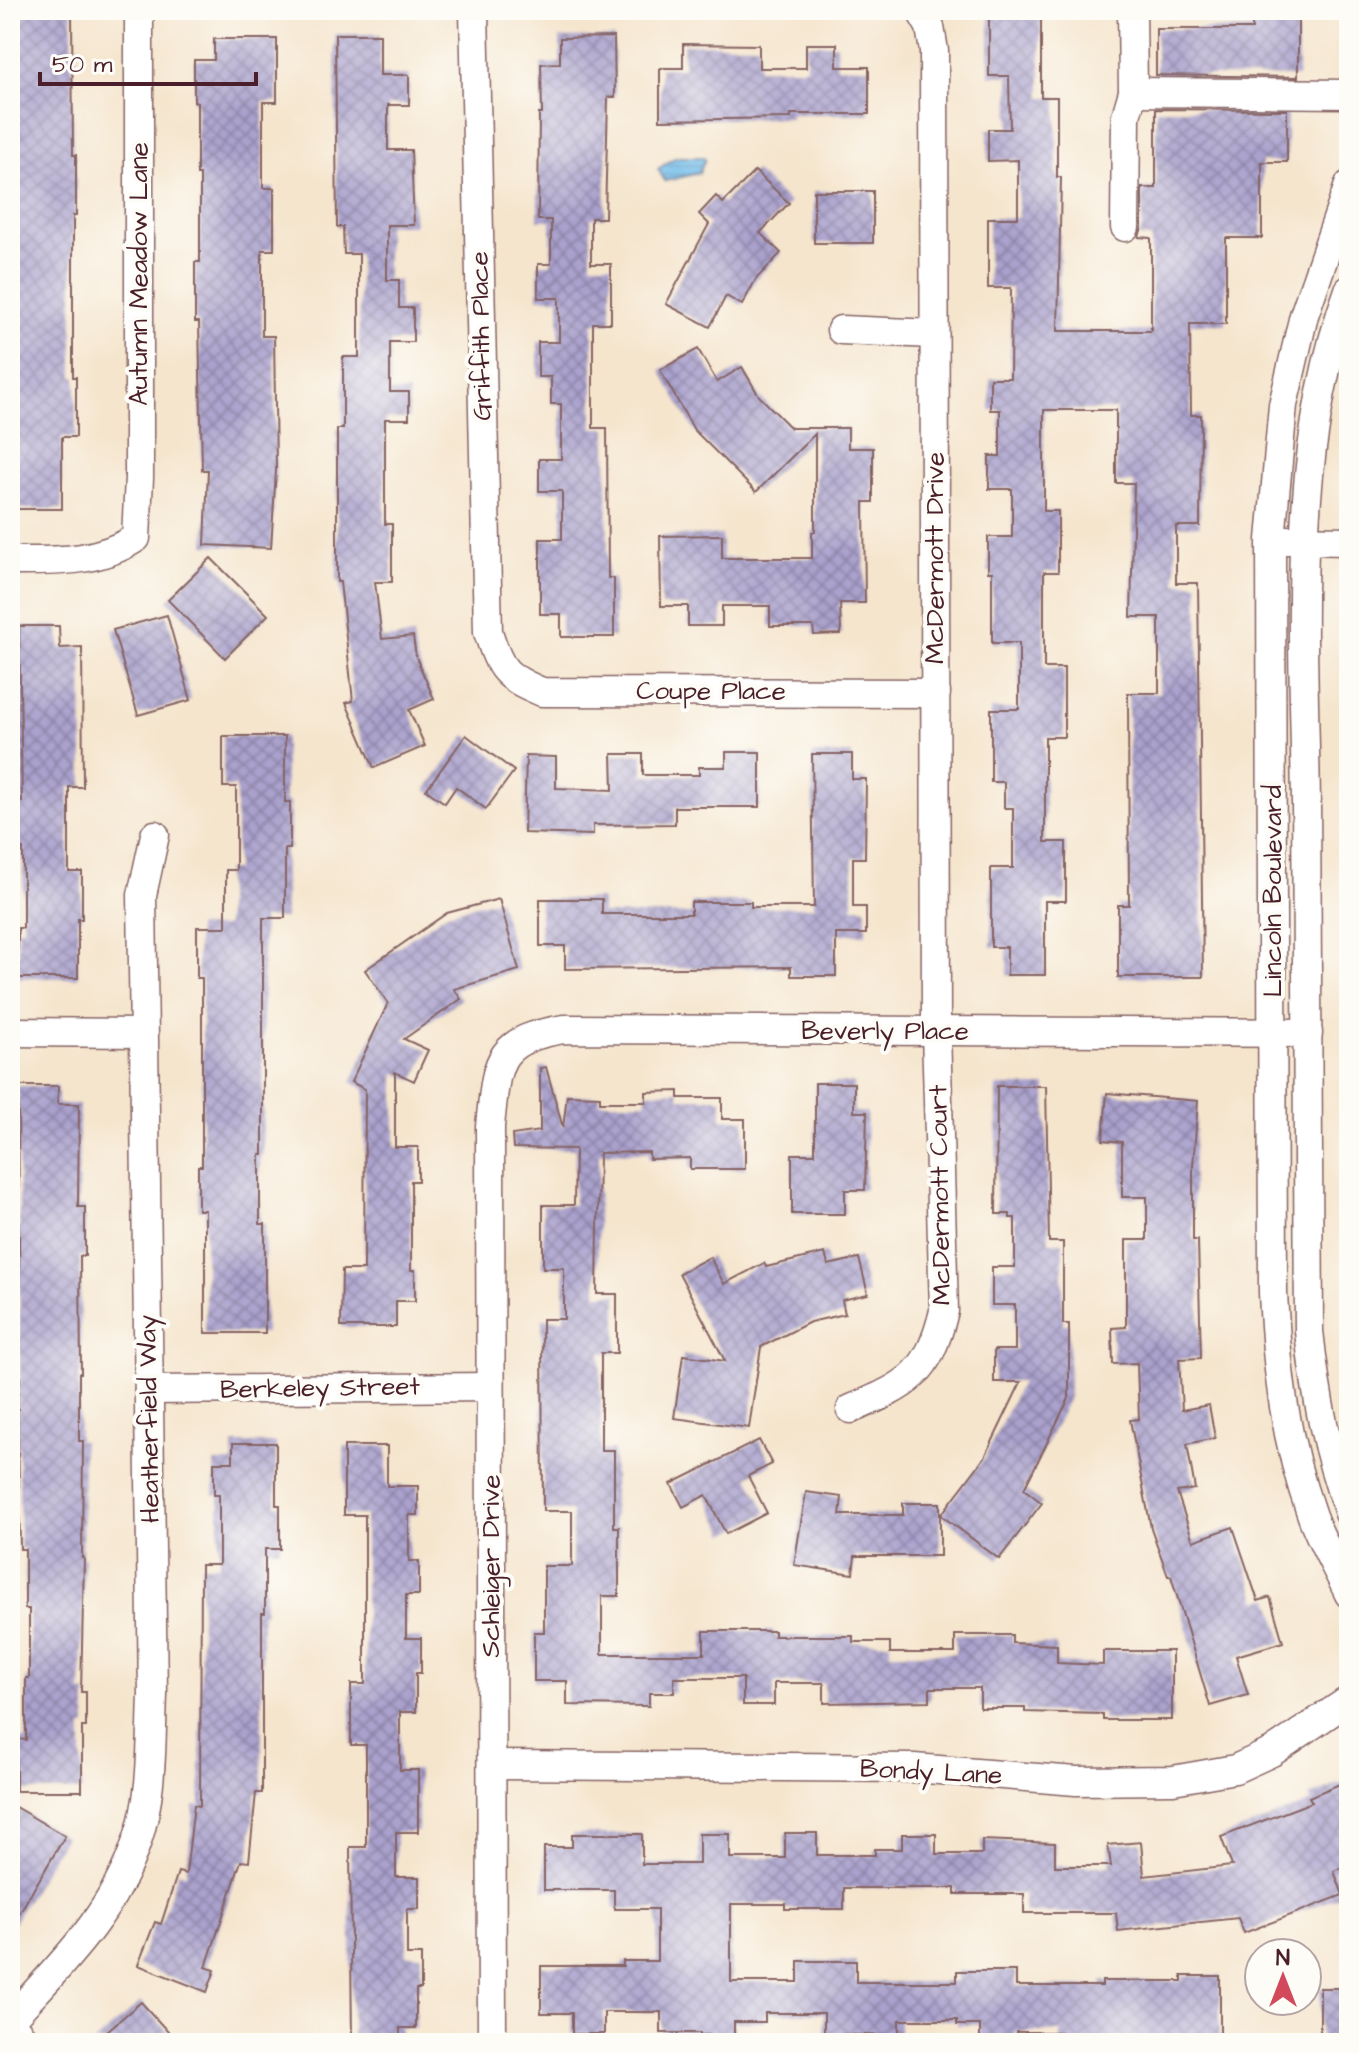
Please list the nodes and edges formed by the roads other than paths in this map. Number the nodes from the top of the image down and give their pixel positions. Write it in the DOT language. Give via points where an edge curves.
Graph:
graph roads {
  1 [pos="139,10"];
  2 [pos="474,10"];
  3 [pos="920,10"];
  4 [pos="1132,10"];
  5 [pos="1133,92"];
  6 [pos="1349,94"];
  7 [pos="1349,185"];
  8 [pos="1343,223"];
  9 [pos="1125,227"];
  10 [pos="1349,290"];
  11 [pos="841,330"];
  12 [pos="934,334"];
  13 [pos="1271,540"];
  14 [pos="1303,541"];
  15 [pos="1349,541"];
  16 [pos="10,561"];
  17 [pos="498,661"];
  18 [pos="936,693"];
  19 [pos="155,835"];
  20 [pos="936,1031"];
  21 [pos="10,1032"];
  22 [pos="1274,1032"];
  23 [pos="142,1033"];
  24 [pos="1308,1033"];
  25 [pos="494,1089"];
  26 [pos="490,1387"];
  27 [pos="149,1390"];
  28 [pos="851,1409"];
  29 [pos="1349,1513"];
  30 [pos="1349,1594"];
  31 [pos="1349,1700"];
  32 [pos="492,1765"];
  33 [pos="10,2022"];
  34 [pos="27,2043"];
  35 [pos="492,2043"];
  1 -- 16 [label="street, Autumn Meadow Lane" via="136,538 117,551 72,561"];
  2 -- 17 [label="street, Griffith Place" via="488,632"];
  3 -- 12 [label="street, McDermott Drive" via="934,51"];
  4 -- 5 [label="street"];
  5 -- 6 [label="street"];
  5 -- 9 [label="street" via="1126,116"];
  7 -- 8 [label="street, Lincoln Boulevard"];
  8 -- 13 [label="street, Lincoln Boulevard" via="1304,315 1283,405"];
  10 -- 14 [label="street, Lincoln Boulevard" via="1316,409"];
  11 -- 12 [label="street"];
  12 -- 18 [label="street, McDermott Drive"];
  13 -- 14 [label="street"];
  13 -- 22 [label="street, Lincoln Boulevard"];
  14 -- 15 [label="street"];
  14 -- 24 [label="street, Lincoln Boulevard"];
  17 -- 18 [label="street, Coupe Place" via="512,679 542,692"];
  18 -- 20 [label="street, McDermott Drive"];
  19 -- 23 [label="street, Heatherfield Way" via="142,895"];
  20 -- 22 [label="street, Beverly Place"];
  20 -- 25 [label="street, Beverly Place" via="564,1029 536,1034 512,1047 497,1066"];
  20 -- 28 [label="street, McDermott Court" via="944,1311 923,1366 901,1388"];
  21 -- 23 [label="street"];
  22 -- 24 [label="street, Beverly Place"];
  22 -- 30 [label="street, Lincoln Boulevard" via="1276,1366 1287,1430 1312,1517"];
  23 -- 27 [label="street, Heatherfield Way"];
  24 -- 29 [label="street, Lincoln Boulevard" via="1309,1331 1316,1398"];
  25 -- 26 [label="street, Schleiger Drive"];
  26 -- 27 [label="street, Berkeley Street"];
  26 -- 32 [label="street, Schleiger Drive"];
  27 -- 33 [label="street, Heatherfield Way" via="153,1695 149,1782 138,1839 116,1893 87,1936"];
  31 -- 32 [label="street, Bondy Lane" via="1272,1752 1235,1769 1173,1780 1076,1781 914,1768"];
  32 -- 35 [label="street, Schleiger Drive"];
  33 -- 34 [label="street"];
}
